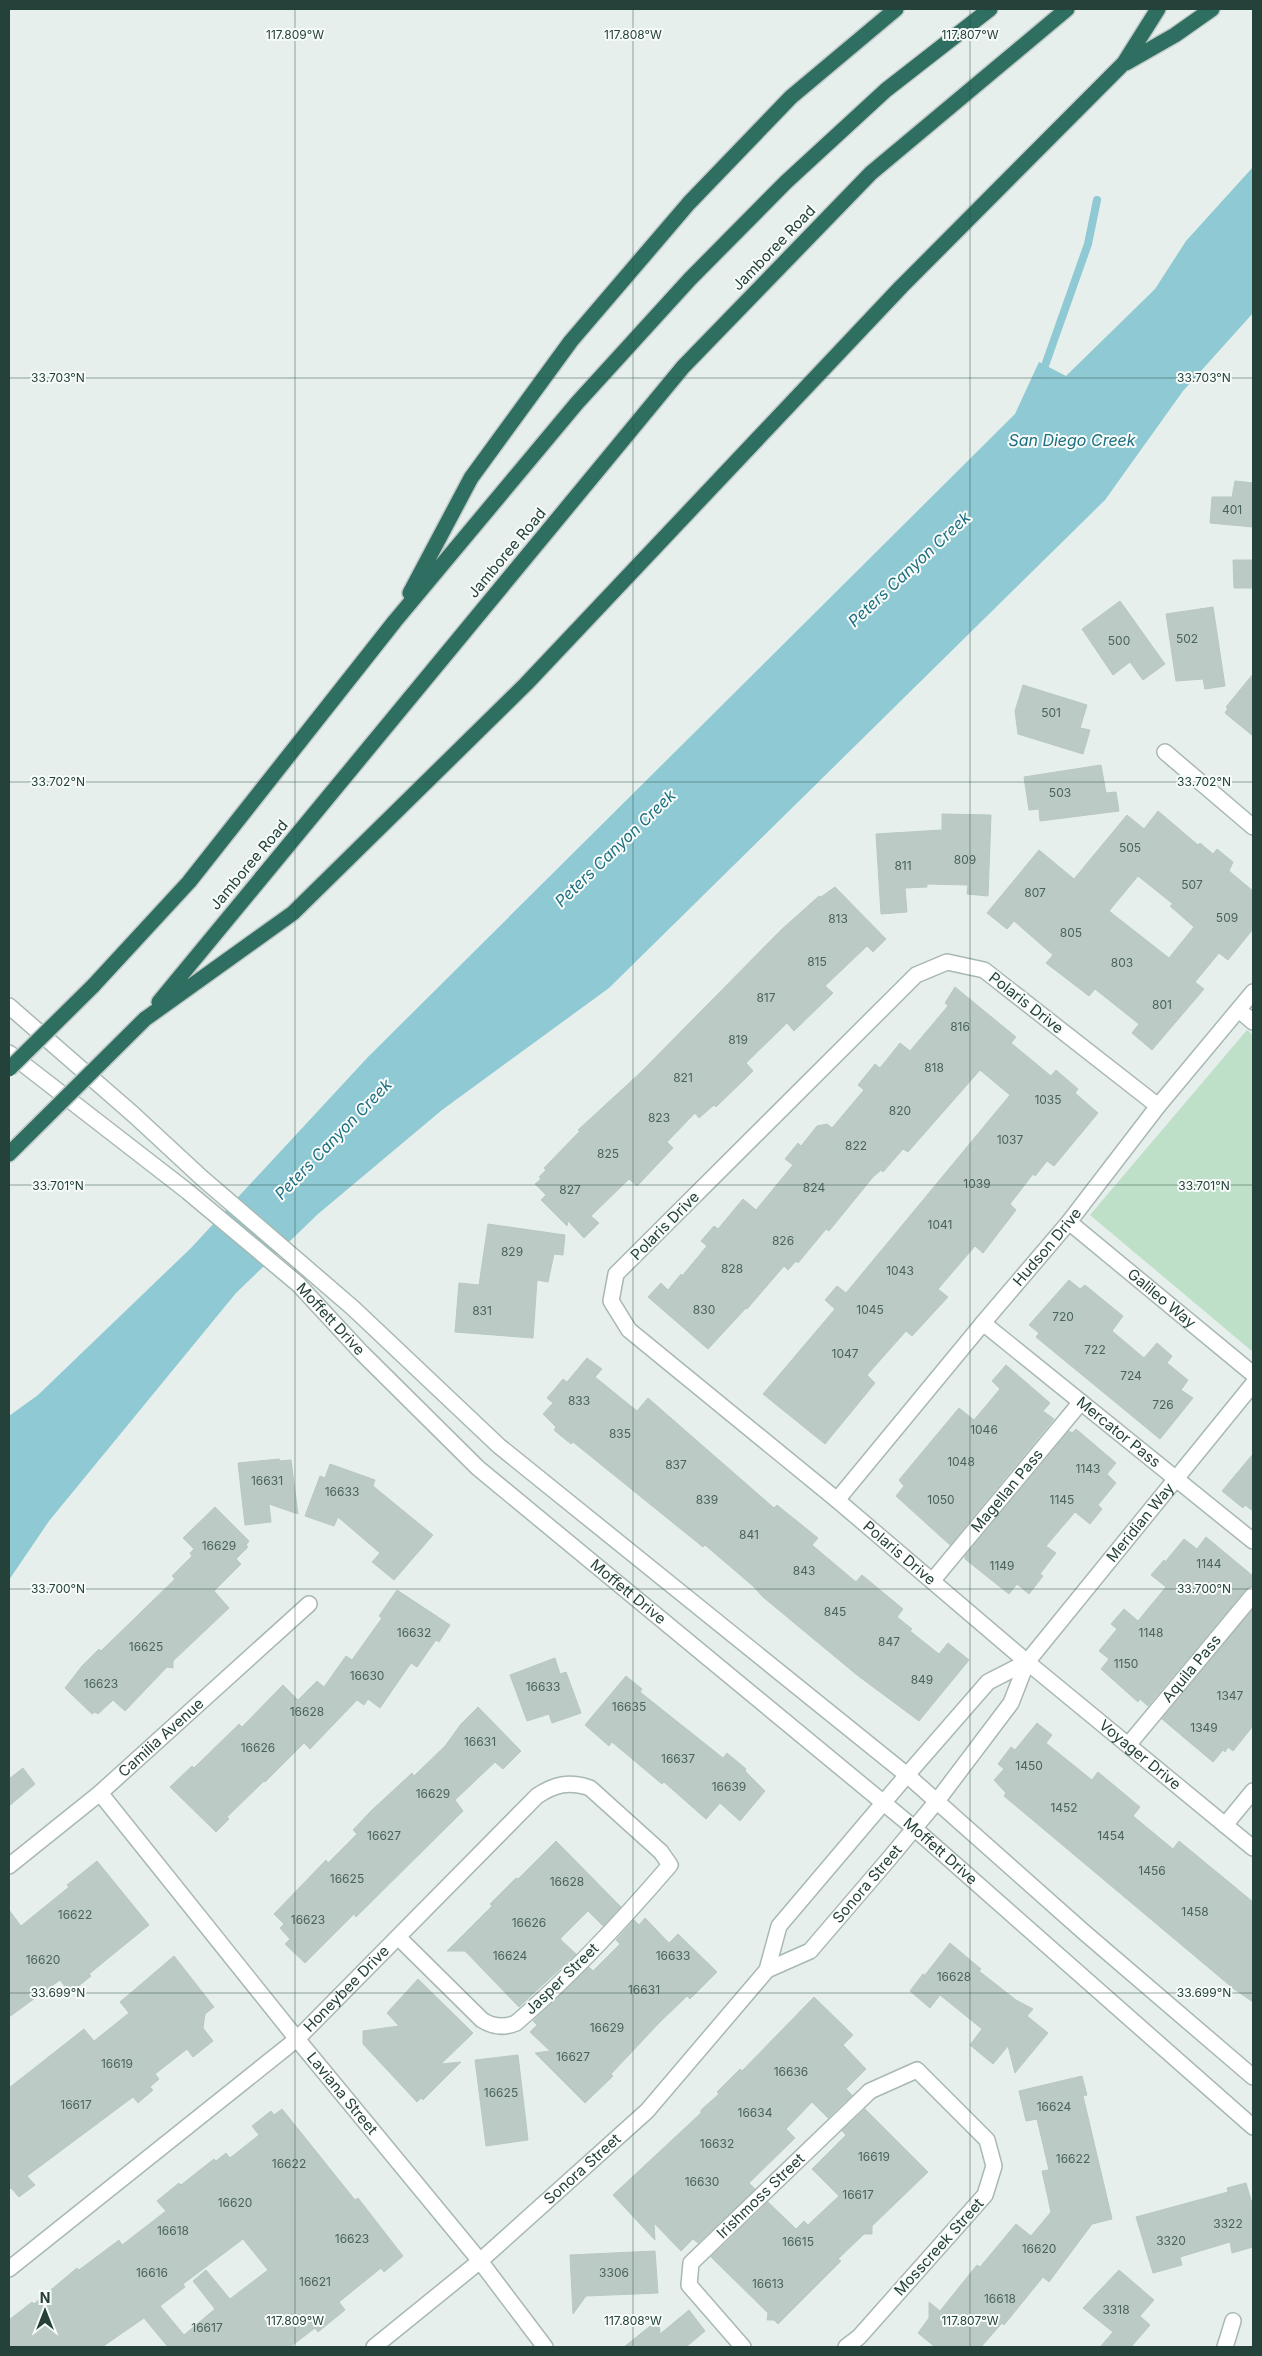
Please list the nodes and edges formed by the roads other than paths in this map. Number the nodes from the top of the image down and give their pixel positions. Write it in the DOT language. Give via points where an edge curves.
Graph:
graph roads {
  1 [pos="896,9"];
  2 [pos="990,9"];
  3 [pos="1067,9"];
  4 [pos="1158,9"];
  5 [pos="1212,9"];
  6 [pos="1124,64"];
  7 [pos="395,620"];
  8 [pos="1165,752"];
  9 [pos="1253,827"];
  10 [pos="1253,992"];
  11 [pos="9,1006"];
  12 [pos="1239,1010"];
  13 [pos="145,1019"];
  14 [pos="1253,1022"];
  15 [pos="9,1053"];
  16 [pos="9,1069"];
  17 [pos="1158,1106"];
  18 [pos="13,1150"];
  19 [pos="1069,1222"];
  20 [pos="983,1322"];
  21 [pos="1253,1374"];
  22 [pos="1253,1384"];
  23 [pos="1081,1402"];
  24 [pos="1176,1479"];
  25 [pos="837,1500"];
  26 [pos="1253,1541"];
  27 [pos="934,1580"];
  28 [pos="1253,1595"];
  29 [pos="309,1604"];
  30 [pos="1027,1662"];
  31 [pos="1128,1744"];
  32 [pos="907,1775"];
  33 [pos="1253,1791"];
  34 [pos="100,1793"];
  35 [pos="937,1801"];
  36 [pos="884,1802"];
  37 [pos="1225,1825"];
  38 [pos="914,1828"];
  39 [pos="1253,1848"];
  40 [pos="9,1866"];
  41 [pos="670,1866"];
  42 [pos="398,1937"];
  43 [pos="768,1970"];
  44 [pos="298,2039"];
  45 [pos="917,2070"];
  46 [pos="1253,2077"];
  47 [pos="1253,2127"];
  48 [pos="480,2261"];
  49 [pos="9,2269"];
  50 [pos="1233,2321"];
  51 [pos="864,2342"];
  52 [pos="374,2347"];
  53 [pos="546,2347"];
  54 [pos="743,2347"];
  55 [pos="846,2347"];
  56 [pos="1225,2347"];
  1 -- 7 [label="highway" via="791,97 688,203 571,341 471,478"];
  2 -- 7 [label="highway" via="886,90 786,182 690,279 577,402"];
  3 -- 13 [label="highway, Jamboree Road" via="871,173 683,367"];
  4 -- 6 [label="highway"];
  5 -- 6 [label="highway"];
  6 -- 13 [label="highway" via="901,287 526,684 293,913"];
  7 -- 16 [label="highway, bridge" via="189,882 93,986"];
  8 -- 9 [label="street"];
  10 -- 12 [label="street, Hudson Drive"];
  11 -- 32 [label="street, Moffett Drive" via="381,1334 499,1446"];
  12 -- 14 [label="street"];
  12 -- 17 [label="street, Hudson Drive"];
  13 -- 18 [label="highway, Jamboree Road, bridge"];
  15 -- 36 [label="street, Moffett Drive" via="187,1191 298,1284 361,1352 478,1468"];
  17 -- 19 [label="street, Hudson Drive"];
  17 -- 25 [label="street, Polaris Drive" via="984,970 947,962 916,975 616,1274 611,1301 630,1330"];
  19 -- 20 [label="street, Hudson Drive"];
  19 -- 21 [label="street, Galileo Way"];
  20 -- 23 [label="street, Mercator Pass"];
  20 -- 25 [label="street, Hudson Drive"];
  22 -- 24 [label="street, Meridian Way"];
  23 -- 24 [label="street, Mercator Pass"];
  23 -- 27 [label="street, Magellan Pass"];
  24 -- 26 [label="street, Mercator Pass"];
  24 -- 30 [label="street, Meridian Way"];
  25 -- 27 [label="street, Polaris Drive"];
  27 -- 30 [label="street, Polaris Drive"];
  28 -- 31 [label="street, Aquila Pass"];
  29 -- 34 [label="street, Camilia Avenue"];
  30 -- 31 [label="street, Voyager Drive"];
  30 -- 32 [label="street, Meridian Way" via="988,1682"];
  30 -- 35 [label="street, Meridian Way" via="1011,1703"];
  31 -- 37 [label="street, Voyager Drive"];
  32 -- 35 [label="street, Moffett Drive"];
  32 -- 36 [label="street, Meridian Way"];
  33 -- 37 [label="street"];
  34 -- 40 [label="street, Camilia Avenue"];
  34 -- 44 [label="street, Laviana Street"];
  35 -- 38 [label="street, Meridian Way"];
  35 -- 46 [label="street, Moffett Drive"];
  36 -- 38 [label="street, Moffett Drive"];
  36 -- 43 [label="street, Sonora Street" via="779,1926"];
  37 -- 39 [label="street, Voyager Drive"];
  38 -- 43 [label="street, Sonora Street" via="810,1951"];
  38 -- 47 [label="street, Moffett Drive"];
  41 -- 42 [label="street, Honeybee Drive" via="661,1852 590,1788 563,1784 548,1788 537,1796"];
  41 -- 42 [label="street, Jasper Street" via="555,1990 510,2026 491,2025 482,2020"];
  42 -- 44 [label="street, Honeybee Drive"];
  43 -- 48 [label="street, Sonora Street" via="647,2111"];
  44 -- 48 [label="street, Laviana Street"];
  44 -- 49 [label="street, Honeybee Drive"];
  45 -- 51 [label="street, Mosscreek Street" via="987,2140 994,2166 986,2195"];
  45 -- 54 [label="street, Irishmoss Street" via="870,2091 691,2263 689,2285"];
  48 -- 52 [label="street, Sonora Street"];
  48 -- 53 [label="street, Laviana Street"];
  50 -- 56 [label="street"];
  51 -- 55 [label="street, Mosscreek Street"];
}
